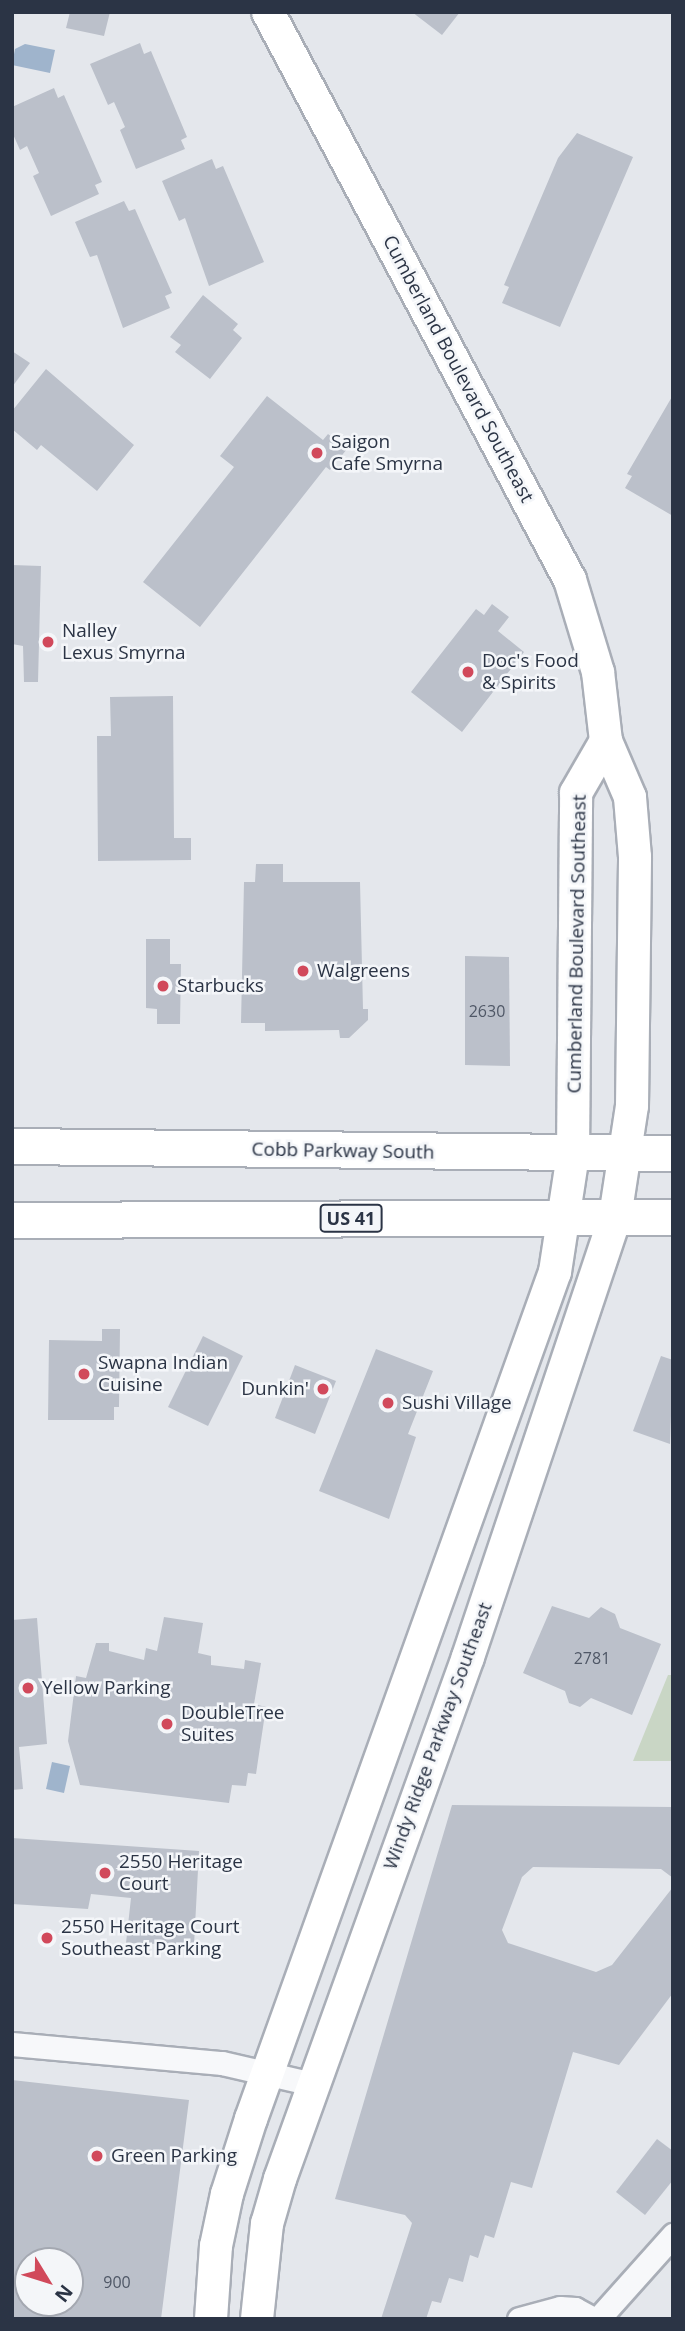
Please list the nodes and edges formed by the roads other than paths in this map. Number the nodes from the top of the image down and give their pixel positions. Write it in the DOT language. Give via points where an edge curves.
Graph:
graph roads {
  1 [pos="268,12"];
  2 [pos="606,741"];
  3 [pos="12,1146"];
  4 [pos="673,1153"];
  5 [pos="626,1154"];
  6 [pos="573,1155"];
  7 [pos="566,1217"];
  8 [pos="615,1217"];
  9 [pos="673,1217"];
  10 [pos="12,1220"];
  11 [pos="12,2044"];
  12 [pos="267,2072"];
  13 [pos="313,2084"];
  14 [pos="673,2235"];
  15 [pos="211,2319"];
  16 [pos="257,2319"];
  17 [pos="519,2319"];
  18 [pos="596,2319"];
  1 -- 2 [label="main road, Cumberland Boulevard Southeast" via="554,543 585,621 598,672"];
  2 -- 5 [label="main road, Cumberland Boulevard Southeast" via="630,797 635,858 632,1106"];
  2 -- 6 [label="main road, Cumberland Boulevard Southeast" via="576,793"];
  3 -- 6 [label="main road, Cobb Parkway South"];
  4 -- 5 [label="main road, Cobb Parkway South"];
  5 -- 6 [label="main road, Cobb Parkway South"];
  5 -- 8 [label="main road, Windy Ridge Parkway Southeast"];
  6 -- 7 [label="main road"];
  7 -- 8 [label="main road, US 41"];
  7 -- 10 [label="main road, US 41"];
  7 -- 12 [label="main road" via="541,1316"];
  8 -- 9 [label="main road, US 41"];
  8 -- 13 [label="main road, Windy Ridge Parkway Southeast" via="468,1657"];
  11 -- 12 [label="street" via="137,2052"];
  12 -- 13 [label="street"];
  12 -- 15 [label="main road" via="227,2194 216,2246"];
  13 -- 16 [label="main road, Windy Ridge Parkway Southeast" via="267,2224"];
  14 -- 18 [label="street"];
  17 -- 18 [label="street" via="560,2308"];
}
